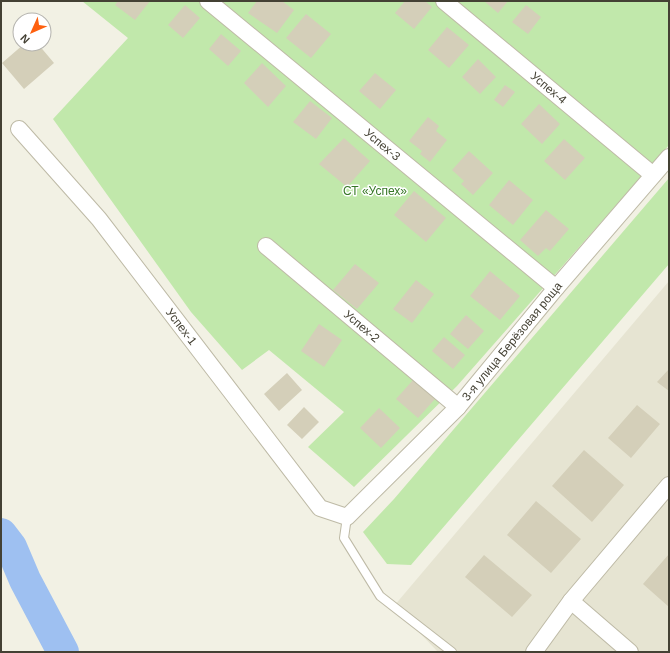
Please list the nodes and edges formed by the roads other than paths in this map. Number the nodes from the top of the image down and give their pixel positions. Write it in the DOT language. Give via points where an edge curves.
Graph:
graph roads {
  1 [pos="208,1"];
  2 [pos="444,1"];
  3 [pos="20,128"];
  4 [pos="669,157"];
  5 [pos="653,175"];
  6 [pos="266,246"];
  7 [pos="556,288"];
  8 [pos="458,407"];
  9 [pos="669,485"];
  10 [pos="347,517"];
  11 [pos="571,601"];
  12 [pos="452,652"];
  13 [pos="534,652"];
  14 [pos="630,652"];
  1 -- 7 [label="street, Успех-3"];
  2 -- 5 [label="street, Успех-4"];
  3 -- 10 [label="street, Успех-1" via="99,219 320,508"];
  4 -- 5 [label="street, 3-я улица Берёзовая роща"];
  5 -- 7 [label="street, 3-я улица Берёзовая роща"];
  6 -- 8 [label="street, Успех-2"];
  7 -- 8 [label="street, 3-я улица Берёзовая роща"];
  8 -- 10 [label="street, 3-я улица Берёзовая роща"];
  9 -- 11 [label="street"];
  10 -- 12 [label="lane" via="344,538 380,596"];
  11 -- 13 [label="street"];
  11 -- 14 [label="street"];
}
